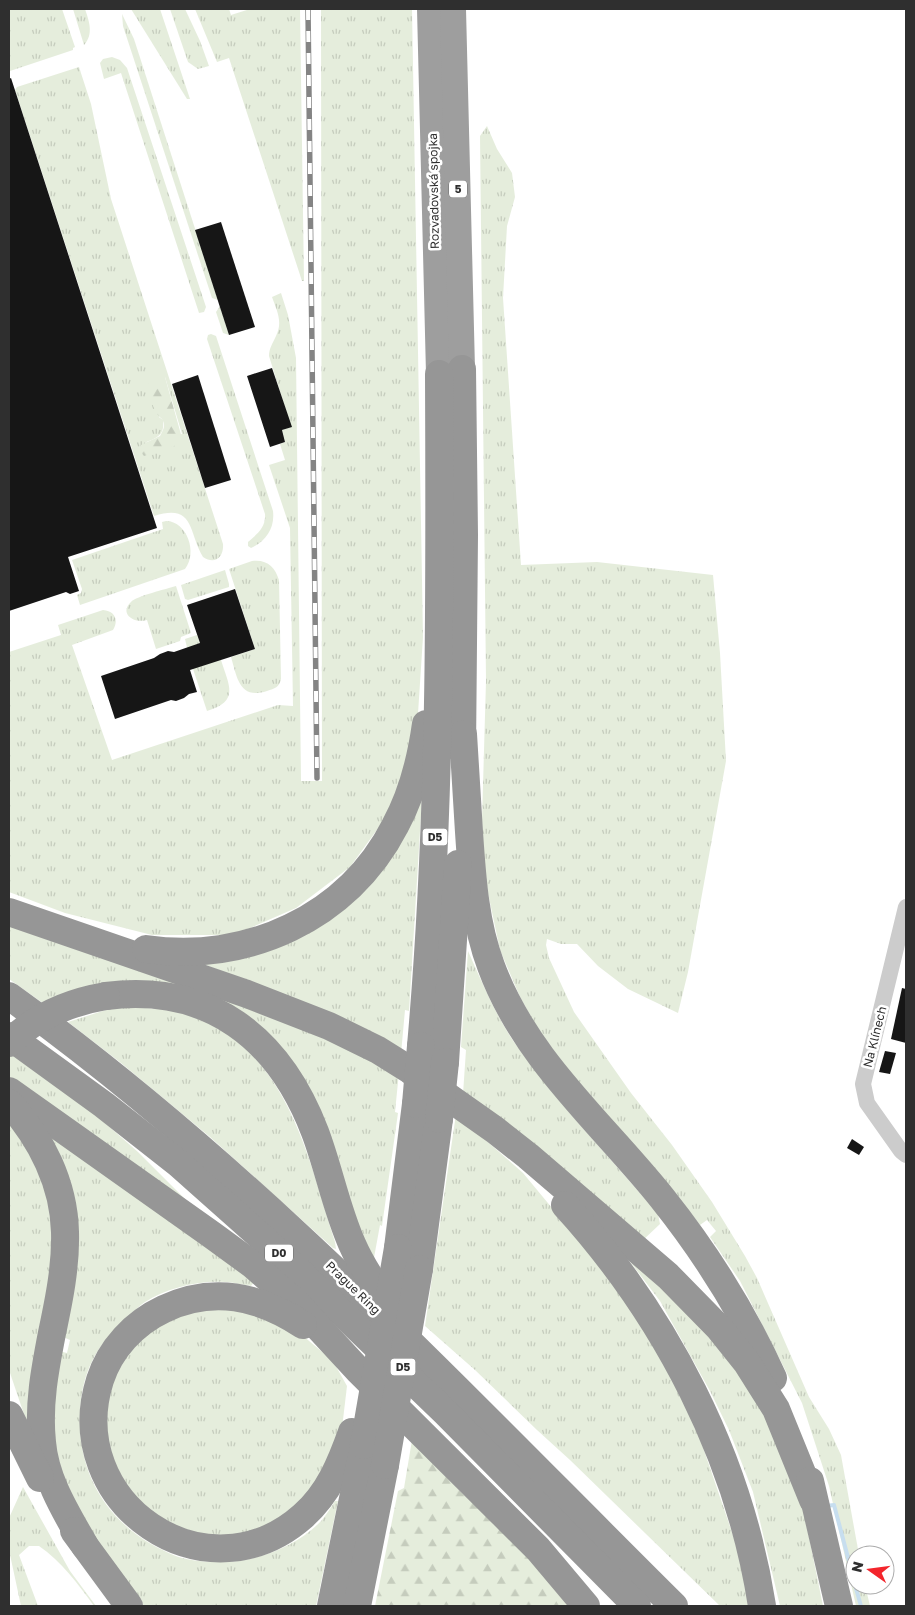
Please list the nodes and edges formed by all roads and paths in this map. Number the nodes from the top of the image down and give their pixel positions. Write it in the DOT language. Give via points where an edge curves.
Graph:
graph roads {
  1 [pos="430,9"];
  2 [pos="453,9"];
  3 [pos="450,371"];
  4 [pos="440,626"];
  5 [pos="463,734"];
  6 [pos="906,907"];
  7 [pos="9,912"];
  8 [pos="51,926"];
  9 [pos="9,996"];
  10 [pos="9,1036"];
  11 [pos="9,1043"];
  12 [pos="9,1092"];
  13 [pos="9,1103"];
  14 [pos="449,1112"];
  15 [pos="906,1155"];
  16 [pos="430,1362"];
  17 [pos="358,1370"];
  18 [pos="9,1414"];
  19 [pos="358,1438"];
  20 [pos="385,1465"];
  21 [pos="814,1500"];
  22 [pos="85,1546"];
  23 [pos="538,1548"];
  24 [pos="129,1606"];
  25 [pos="331,1606"];
  26 [pos="357,1606"];
  27 [pos="367,1606"];
  28 [pos="586,1606"];
  29 [pos="620,1606"];
  30 [pos="637,1606"];
  31 [pos="674,1606"];
  32 [pos="762,1606"];
  33 [pos="839,1606"];
  1 -- 3 [label="highway, Rozvadovská spojka / 5"];
  2 -- 3 [label="highway, Rozvadovská spojka / 5"];
  3 -- 4 [label="highway, D5"];
  3 -- 5 [label="highway, D5" via="464,544"];
  4 -- 8 [label="highway" via="424,737 408,797 395,827 372,863 333,902 273,936 209,952 169,952 128,946"];
  4 -- 19 [label="highway, D5, bridge" via="434,854 416,1104 384,1334"];
  5 -- 14 [label="highway, D5, bridge" via="456,916 445,1062"];
  5 -- 21 [label="highway" via="475,895 485,948 498,986 532,1045 572,1096 662,1198 726,1289 787,1410 807,1464"];
  6 -- 15 [label="street, Na Klínech" via="863,1084 867,1103"];
  7 -- 8 [label="highway"];
  8 -- 14 [label="highway" via="329,1026 410,1070"];
  9 -- 16 [label="highway, Prague Ring / D0" via="137,1095 229,1174"];
  10 -- 30 [label="highway, Prague Ring / D0" via="152,1143 274,1248 445,1412"];
  11 -- 16 [label="highway, bridge" via="55,1011 106,996 146,994 194,1003 236,1023 268,1052 286,1074 309,1118 345,1227 358,1256"];
  12 -- 17 [label="highway" via="253,1265 296,1303"];
  13 -- 22 [label="highway" via="47,1158 63,1210 63,1275 42,1392 42,1443 52,1482"];
  14 -- 20 [label="highway, D5, bridge"];
  14 -- 21 [label="highway" via="495,1130 668,1276 707,1315 747,1363 776,1409"];
  14 -- 32 [label="highway" via="527,1167 578,1220 614,1264 655,1324 700,1406 726,1467 750,1543"];
  16 -- 31 [label="highway, Prague Ring / D0"];
  17 -- 19 [label="highway" via="310,1330 270,1306 220,1296 182,1301 142,1322 127,1335 108,1362 98,1386 93,1432 98,1458 121,1501 145,1523 165,1535 209,1547 254,1543 294,1524 326,1490 342,1459"];
  17 -- 23 [label="highway"];
  18 -- 22 [label="highway" via="38,1475"];
  19 -- 25 [label="highway, D5"];
  20 -- 26 [label="highway, D5"];
  20 -- 27 [label="highway"];
  21 -- 33 [label="highway"];
  22 -- 24 [label="highway"];
  23 -- 28 [label="highway"];
  23 -- 29 [label="highway"];
}
